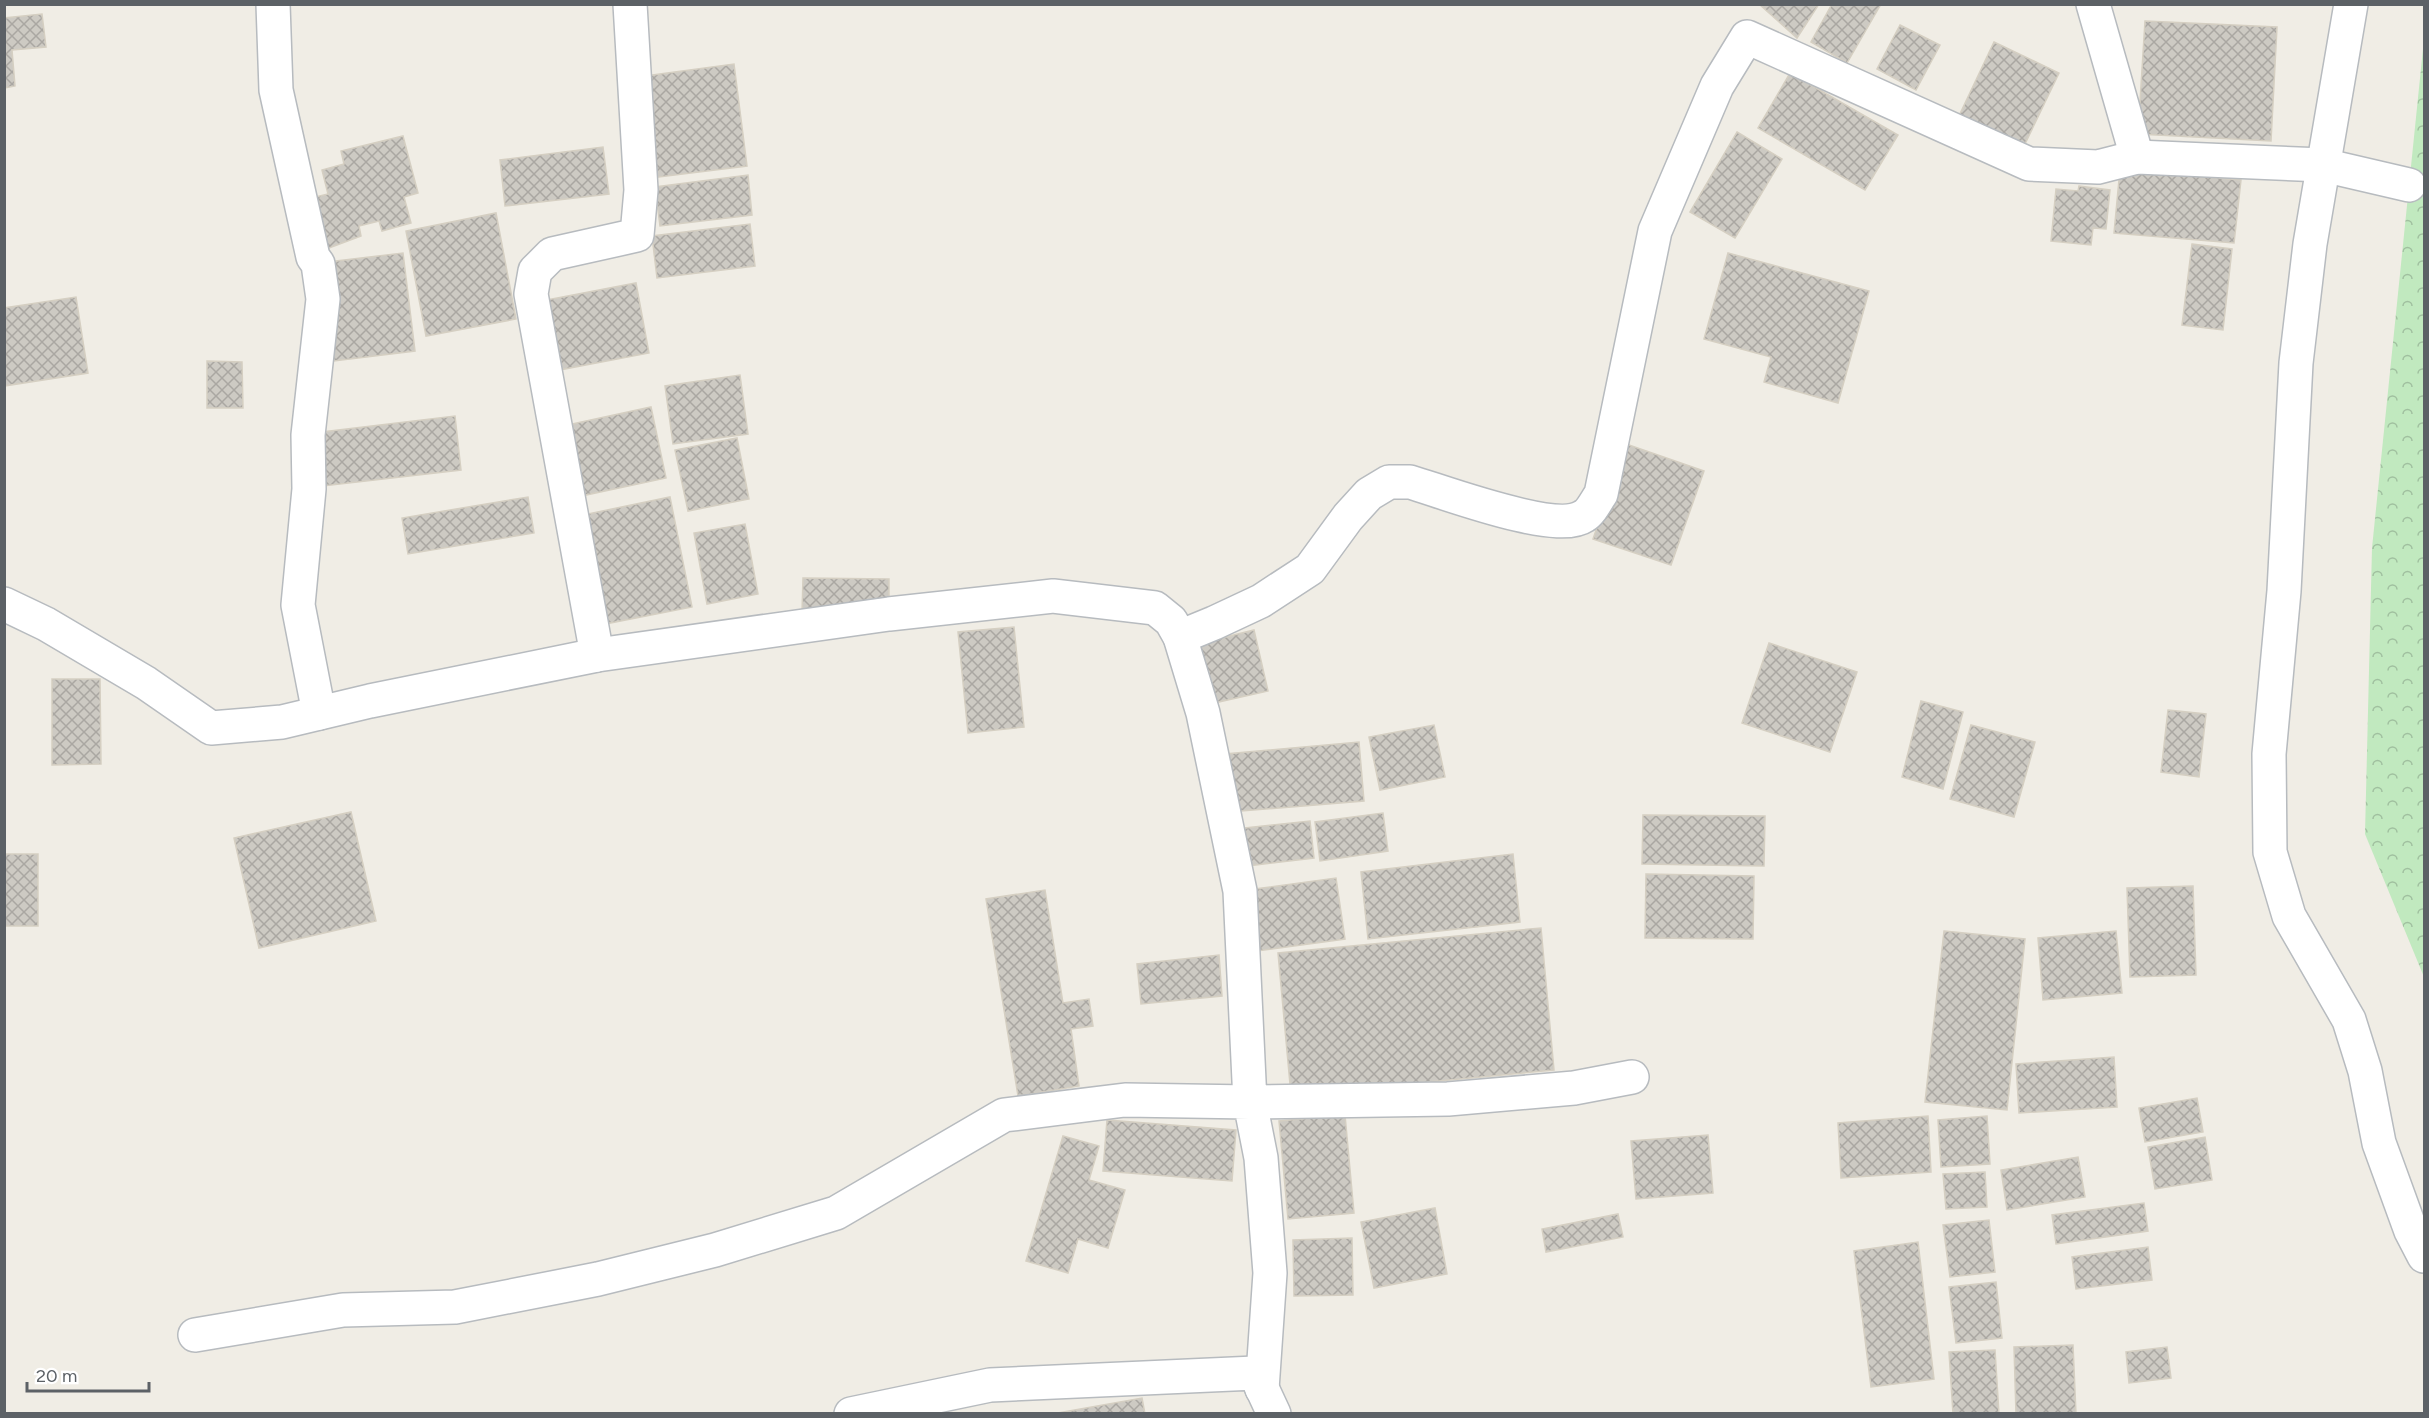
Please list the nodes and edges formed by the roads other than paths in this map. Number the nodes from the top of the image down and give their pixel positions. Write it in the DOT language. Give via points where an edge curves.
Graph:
graph roads {
  1 [pos="273,4"];
  2 [pos="630,4"];
  3 [pos="2093,4"];
  4 [pos="2351,4"];
  5 [pos="2137,157"];
  6 [pos="2323,165"];
  7 [pos="2409,185"];
  8 [pos="4,604"];
  9 [pos="1180,637"];
  10 [pos="597,655"];
  11 [pos="319,713"];
  12 [pos="1632,1077"];
  13 [pos="1250,1102"];
  14 [pos="2424,1256"];
  15 [pos="195,1335"];
  16 [pos="1268,1401"];
  17 [pos="851,1413"];
  1 -- 11 [label="street" via="276,90 323,299 308,435 309,489 298,605"];
  2 -- 10 [label="street" via="641,190 637,235 552,254 535,271 531,294"];
  3 -- 5 [label="street"];
  4 -- 6 [label="street"];
  5 -- 6 [label="street"];
  5 -- 9 [label="street" via="2098,167 2028,164 1747,36 1717,87 1655,231 1601,495 1584,516 1565,522 1540,521 1410,482 1389,482 1369,494 1347,517 1310,569 1261,601"];
  6 -- 7 [label="street"];
  6 -- 14 [label="street" via="2296,363 2284,591 2269,754 2270,852 2289,916 2349,1020 2366,1071 2379,1143"];
  8 -- 11 [label="street" via="146,683 212,728 282,722"];
  9 -- 10 [label="street" via="1171,621 1155,608 1053,596 787,627"];
  9 -- 13 [label="street" via="1203,713 1240,891"];
  10 -- 11 [label="street"];
  12 -- 13 [label="street" via="1574,1088 1448,1099"];
  13 -- 15 [label="street" via="1125,1100 1004,1116 836,1213 715,1250 598,1279 455,1307 343,1310"];
  13 -- 16 [label="street" via="1261,1158 1270,1273"];
  16 -- 17 [label="street" via="1255,1373 990,1385"];
}
